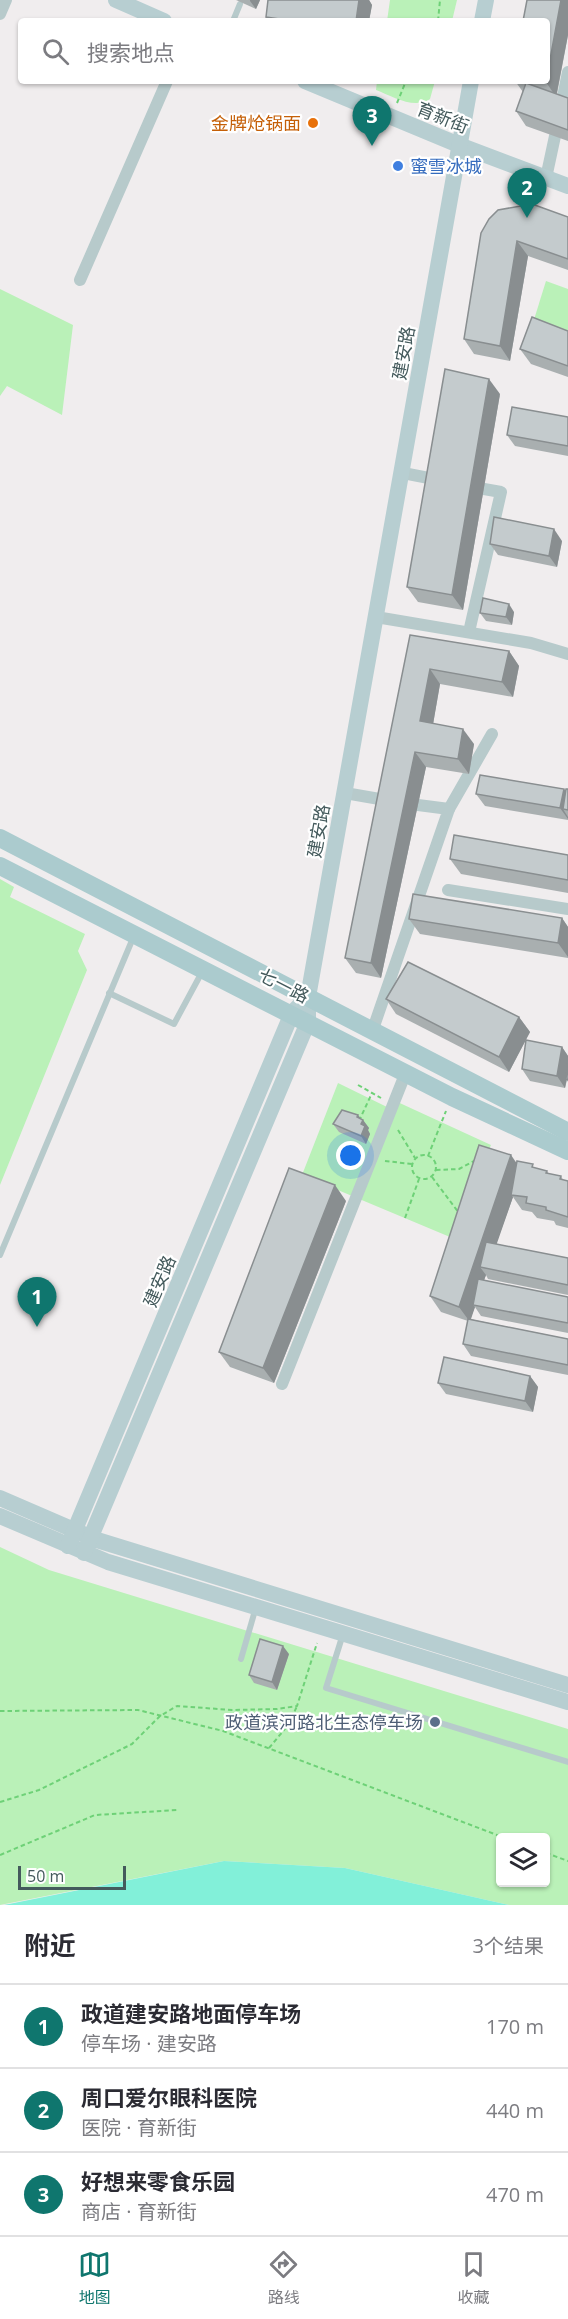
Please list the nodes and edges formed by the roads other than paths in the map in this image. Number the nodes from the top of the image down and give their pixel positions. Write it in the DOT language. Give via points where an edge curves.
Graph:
graph roads {
  1 [pos="6,0"];
  2 [pos="116,0"];
  3 [pos="486,0"];
  4 [pos="136,4"];
  5 [pos="240,4"];
  6 [pos="0,14"];
  7 [pos="159,18"];
  8 [pos="234,18"];
  9 [pos="483,18"];
  10 [pos="568,72"];
  11 [pos="166,84"];
  12 [pos="312,84"];
  13 [pos="470,84"];
  14 [pos="564,102"];
  15 [pos="555,136"];
  16 [pos="459,145"];
  17 [pos="546,178"];
  18 [pos="568,186"];
  19 [pos="80,280"];
  20 [pos="402,473"];
  21 [pos="439,480"];
  22 [pos="484,489"];
  23 [pos="376,617"];
  24 [pos="469,632"];
  25 [pos="568,654"];
  26 [pos="492,735"];
  27 [pos="345,793"];
  28 [pos="392,801"];
  29 [pos="418,805"];
  30 [pos="449,809"];
  31 [pos="0,838"];
  32 [pos="0,866"];
  33 [pos="448,890"];
  34 [pos="568,909"];
  35 [pos="134,934"];
  36 [pos="202,970"];
  37 [pos="109,993"];
  38 [pos="308,997"];
  39 [pos="292,1013"];
  40 [pos="309,1022"];
  41 [pos="373,1029"];
  42 [pos="406,1072"];
  43 [pos="568,1132"];
  44 [pos="568,1151"];
  45 [pos="0,1255"];
  46 [pos="282,1384"];
  47 [pos="0,1498"];
  48 [pos="0,1516"];
  49 [pos="80,1542"];
  50 [pos="256,1607"];
  51 [pos="343,1633"];
  52 [pos="241,1659"];
  53 [pos="568,1685"];
  54 [pos="568,1702"];
  55 [pos="568,1762"];
  1 -- 6 [label="street"];
  2 -- 4 [label="street"];
  3 -- 9 [label="street"];
  4 -- 7 [label="street"];
  5 -- 8 [label="lane"];
  10 -- 14 [label="street"];
  11 -- 19 [label="street"];
  12 -- 16 [label="street, 育新街"];
  13 -- 16 [label="street, 建安路"];
  15 -- 17 [label="street"];
  16 -- 17 [label="street, 育新街"];
  16 -- 20 [label="street, 建安路"];
  17 -- 18 [label="street, 育新街"];
  20 -- 21 [label="street"];
  20 -- 23 [label="street, 建安路"];
  22 -- 24 [label="street" via="501,492"];
  23 -- 24 [label="street"];
  23 -- 27 [label="street, 建安路"];
  24 -- 25 [label="street"];
  26 -- 30 [label="street"];
  27 -- 28 [label="street"];
  27 -- 38 [label="street, 建安路"];
  29 -- 30 [label="street"];
  30 -- 41 [label="street"];
  31 -- 38 [label="main road, 七一路"];
  32 -- 35 [label="main road, 七一路"];
  33 -- 34 [label="street"];
  35 -- 36 [label="main road, 七一路"];
  35 -- 37 [label="lane"];
  36 -- 37 [label="lane" via="174,1024"];
  36 -- 39 [label="main road, 七一路"];
  37 -- 45 [label="lane"];
  38 -- 39 [label="street, 建安路"];
  38 -- 40 [label="street"];
  38 -- 43 [label="main road, 七一路"];
  39 -- 40 [label="main road, 七一路"];
  39 -- 49 [label="street, 建安路"];
  40 -- 42 [label="main road, 七一路"];
  40 -- 49 [label="street"];
  42 -- 44 [label="main road, 七一路"];
  42 -- 46 [label="street"];
  47 -- 49 [label="street"];
  48 -- 49 [label="street"];
  49 -- 50 [label="street"];
  49 -- 53 [label="street"];
  50 -- 51 [label="street"];
  50 -- 52 [label="lane"];
  51 -- 54 [label="street"];
  51 -- 55 [label="lane" via="326,1688"];
}
